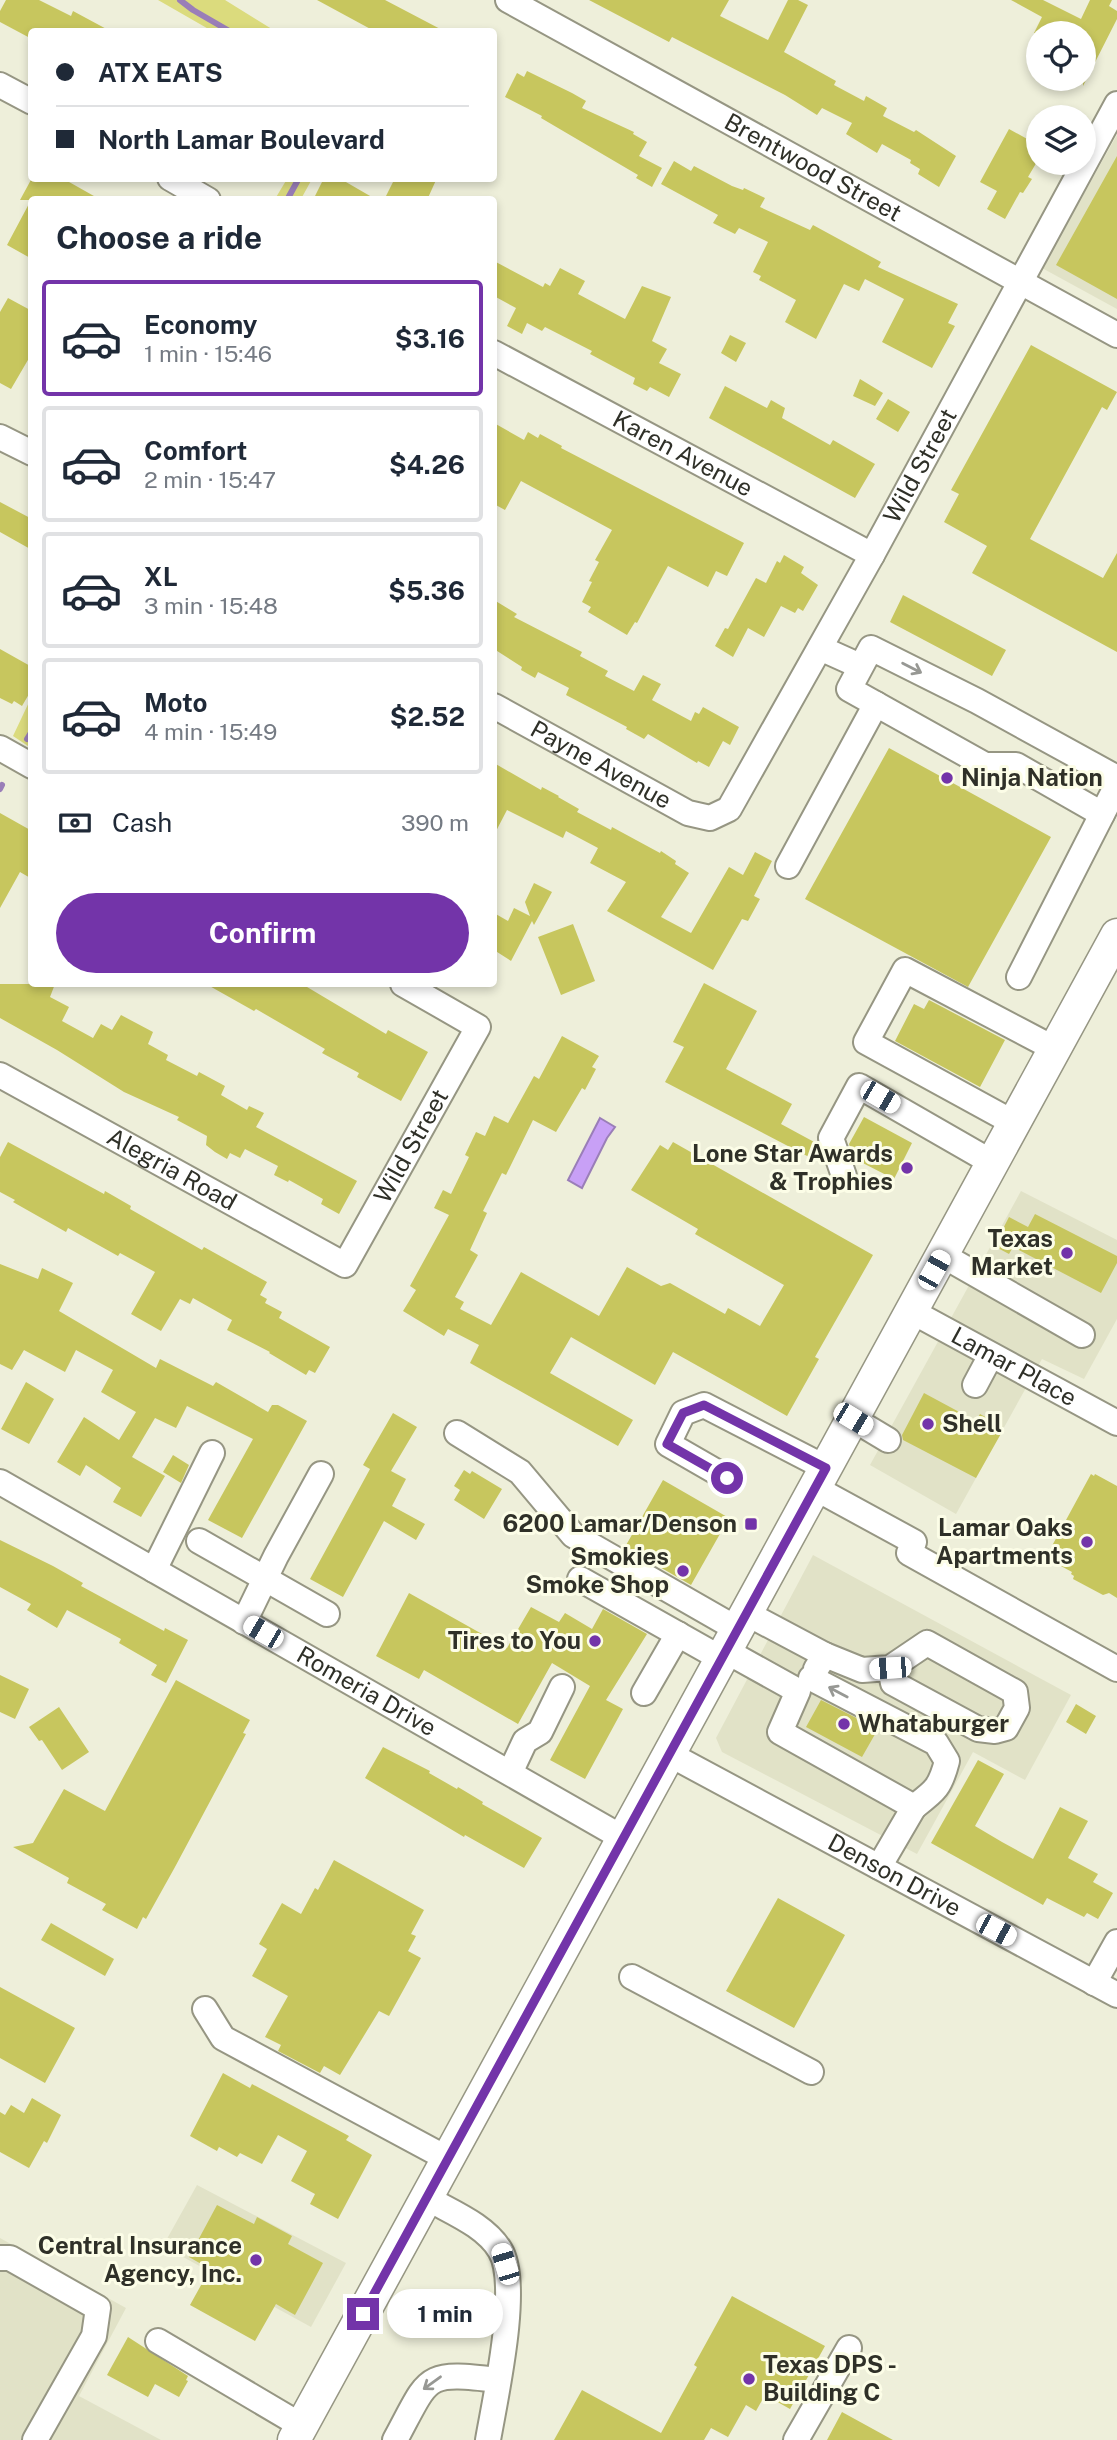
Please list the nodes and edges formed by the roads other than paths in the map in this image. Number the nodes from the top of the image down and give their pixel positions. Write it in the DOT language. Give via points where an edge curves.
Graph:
graph roads {
  1 [pos="508,0"];
  2 [pos="0,85"];
  3 [pos="28,100"];
  4 [pos="1117,104"];
  5 [pos="177,182"];
  6 [pos="201,196"];
  7 [pos="1018,283"];
  8 [pos="1117,335"];
  9 [pos="497,355"];
  10 [pos="0,437"];
  11 [pos="28,451"];
  12 [pos="872,555"];
  13 [pos="820,648"];
  14 [pos="860,666"];
  15 [pos="876,704"];
  16 [pos="497,708"];
  17 [pos="0,748"];
  18 [pos="28,764"];
  19 [pos="1113,796"];
  20 [pos="710,818"];
  21 [pos="788,866"];
  22 [pos="1116,939"];
  23 [pos="1019,977"];
  24 [pos="408,987"];
  25 [pos="1055,1049"];
  26 [pos="0,1075"];
  27 [pos="1014,1123"];
  28 [pos="993,1163"];
  29 [pos="844,1175"];
  30 [pos="942,1255"];
  31 [pos="345,1265"];
  32 [pos="911,1311"];
  33 [pos="1082,1335"];
  34 [pos="991,1355"];
  35 [pos="975,1385"];
  36 [pos="853,1419"];
  37 [pos="1117,1423"];
  38 [pos="457,1433"];
  39 [pos="888,1440"];
  40 [pos="212,1453"];
  41 [pos="321,1474"];
  42 [pos="727,1478"];
  43 [pos="820,1478"];
  44 [pos="0,1482"];
  45 [pos="199,1541"];
  46 [pos="154,1570"];
  47 [pos="580,1578"];
  48 [pos="265,1579"];
  49 [pos="327,1614"];
  50 [pos="244,1622"];
  51 [pos="678,1634"];
  52 [pos="733,1638"];
  53 [pos="825,1654"];
  54 [pos="890,1668"];
  55 [pos="1117,1669"];
  56 [pos="804,1684"];
  57 [pos="562,1687"];
  58 [pos="644,1693"];
  59 [pos="669,1754"];
  60 [pos="510,1773"];
  61 [pos="914,1807"];
  62 [pos="624,1838"];
  63 [pos="879,1867"];
  64 [pos="1117,1942"];
  65 [pos="632,1977"];
  66 [pos="1094,1983"];
  67 [pos="1117,1995"];
  68 [pos="205,2009"];
  69 [pos="811,2072"];
  70 [pos="448,2159"];
  71 [pos="427,2198"];
  72 [pos="0,2258"];
  73 [pos="158,2342"];
  74 [pos="849,2348"];
  75 [pos="497,2380"];
  76 [pos="298,2433"];
  77 [pos="35,2440"];
  78 [pos="396,2440"];
  79 [pos="488,2440"];
  80 [pos="796,2440"];
  1 -- 7 [label="street, Brentwood Street"];
  2 -- 3 [label="street"];
  4 -- 7 [label="street, Wild Street"];
  5 -- 6 [label="street"];
  7 -- 8 [label="street, Brentwood Street"];
  7 -- 12 [label="street, Wild Street"];
  9 -- 12 [label="street, Karen Avenue"];
  10 -- 11 [label="street"];
  12 -- 13 [label="street, Wild Street"];
  13 -- 14 [label="street"];
  13 -- 20 [label="street, Wild Street" via="729,809"];
  14 -- 15 [label="street" via="849,689"];
  14 -- 19 [label="street, one-way" via="871,648 977,701"];
  15 -- 19 [label="street" via="985,765 1016,765"];
  15 -- 21 [label="street"];
  16 -- 20 [label="street, Payne Avenue" via="688,813"];
  17 -- 18 [label="street"];
  19 -- 23 [label="street"];
  22 -- 25 [label="main road"];
  24 -- 31 [label="street, Wild Street" via="478,1027"];
  25 -- 27 [label="main road"];
  25 -- 27 [label="street" via="905,970 866,1042"];
  26 -- 31 [label="street, Alegria Road"];
  27 -- 28 [label="main road"];
  28 -- 29 [label="street" via="859,1086 831,1138"];
  28 -- 30 [label="main road"];
  30 -- 32 [label="main road"];
  30 -- 33 [label="street"];
  32 -- 34 [label="street, Lamar Place"];
  32 -- 36 [label="main road"];
  34 -- 35 [label="street"];
  34 -- 37 [label="street, Lamar Place"];
  36 -- 39 [label="street"];
  36 -- 43 [label="main road"];
  38 -- 52 [label="street" via="520,1472 573,1535"];
  40 -- 46 [label="street"];
  41 -- 48 [label="street"];
  42 -- 43 [label="street" via="667,1444 683,1413 704,1405"];
  43 -- 52 [label="main road"];
  43 -- 55 [label="street" via="914,1542 909,1553"];
  44 -- 46 [label="street, Romeria Drive"];
  45 -- 48 [label="street"];
  46 -- 50 [label="street, Romeria Drive"];
  47 -- 51 [label="street"];
  48 -- 49 [label="street"];
  48 -- 50 [label="street"];
  50 -- 60 [label="street, Romeria Drive"];
  51 -- 52 [label="street"];
  51 -- 58 [label="street"];
  52 -- 53 [label="street"];
  52 -- 56 [label="street"];
  52 -- 59 [label="main road"];
  53 -- 54 [label="street" via="863,1670"];
  53 -- 56 [label="street"];
  54 -- 54 [label="street" via="927,1643 1015,1692 1017,1708 1006,1728 978,1729 894,1683"];
  56 -- 61 [label="street" via="780,1732"];
  61 -- 56 [label="street, one-way" via="937,1789 944,1771 947,1761 936,1744"];
  57 -- 60 [label="street" via="540,1732 525,1741"];
  59 -- 62 [label="main road"];
  59 -- 63 [label="street, Denson Drive"];
  60 -- 62 [label="street, Romeria Drive"];
  61 -- 63 [label="street"];
  62 -- 70 [label="main road"];
  63 -- 66 [label="street, Denson Drive"];
  64 -- 66 [label="street"];
  65 -- 69 [label="street"];
  66 -- 67 [label="street, Denson Drive"];
  68 -- 70 [label="street" via="223,2038"];
  70 -- 71 [label="main road"];
  71 -- 75 [label="street" via="479,2228 501,2250 509,2278"];
  71 -- 76 [label="main road"];
  72 -- 77 [label="street" via="10,2258 98,2308 94,2336"];
  73 -- 76 [label="street"];
  74 -- 80 [label="street"];
  75 -- 78 [label="street, one-way" via="440,2376 425,2386"];
  75 -- 79 [label="street"];
}
